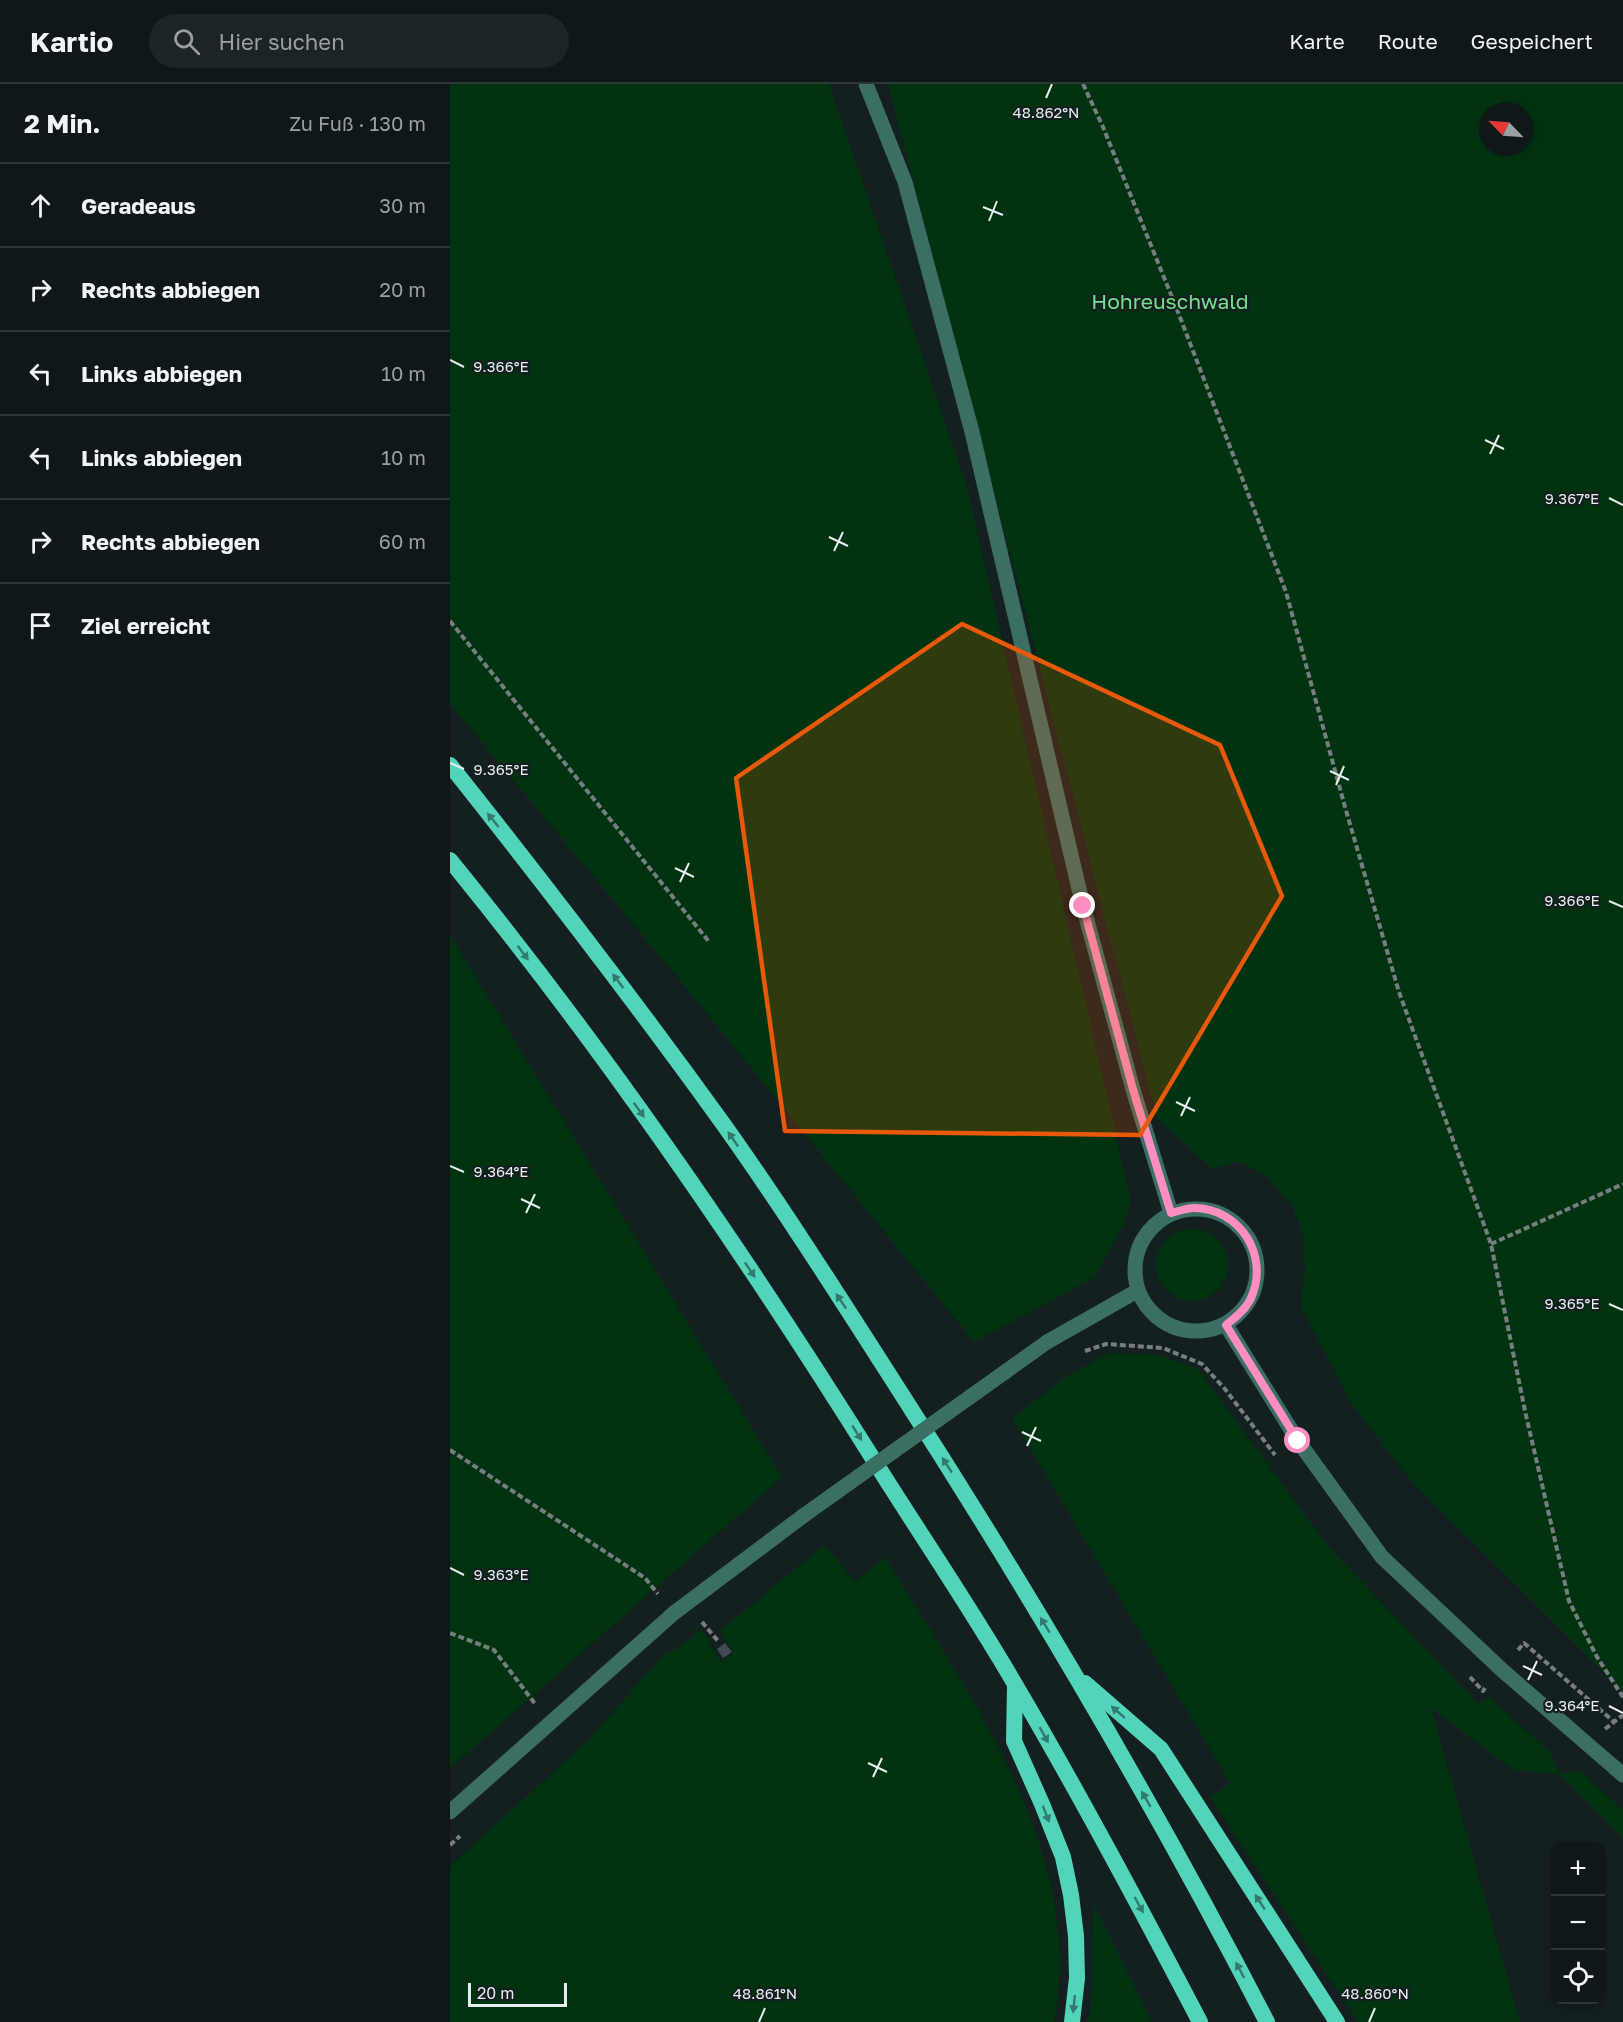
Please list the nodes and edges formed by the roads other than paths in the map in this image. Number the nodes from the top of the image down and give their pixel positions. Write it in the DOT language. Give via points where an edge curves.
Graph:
graph roads {
  1 [pos="866,84"];
  2 [pos="450,765"];
  3 [pos="450,860"];
  4 [pos="1171,1213"];
  5 [pos="1137,1291"];
  6 [pos="1226,1325"];
  7 [pos="1076,1675"];
  8 [pos="1015,1684"];
  9 [pos="1623,1775"];
  10 [pos="450,1812"];
  11 [pos="1072,2022"];
  12 [pos="1200,2022"];
  13 [pos="1267,2022"];
  14 [pos="1337,2022"];
  1 -- 4 [label="street" via="905,182 972,432 1083,906"];
  7 -- 2 [label="highway, one-way" via="979,1514 727,1129 621,984"];
  3 -- 8 [label="highway, one-way" via="594,1046 692,1183 807,1353"];
  4 -- 5 [label="street" via="1147,1231 1135,1256"];
  4 -- 6 [label="street" via="1193,1208 1216,1211 1240,1226 1254,1247 1258,1272 1252,1297"];
  5 -- 6 [label="street" via="1159,1320 1179,1330 1204,1332"];
  5 -- 10 [label="street, bridge" via="1047,1342 674,1613"];
  6 -- 9 [label="street" via="1298,1441 1382,1557"];
  13 -- 7 [label="highway, one-way" via="1194,1883"];
  14 -- 7 [label="highway, one-way" via="1161,1749"];
  8 -- 11 [label="highway, one-way" via="1014,1741 1063,1857 1071,1895 1077,1947"];
  8 -- 12 [label="highway, one-way"];
}
